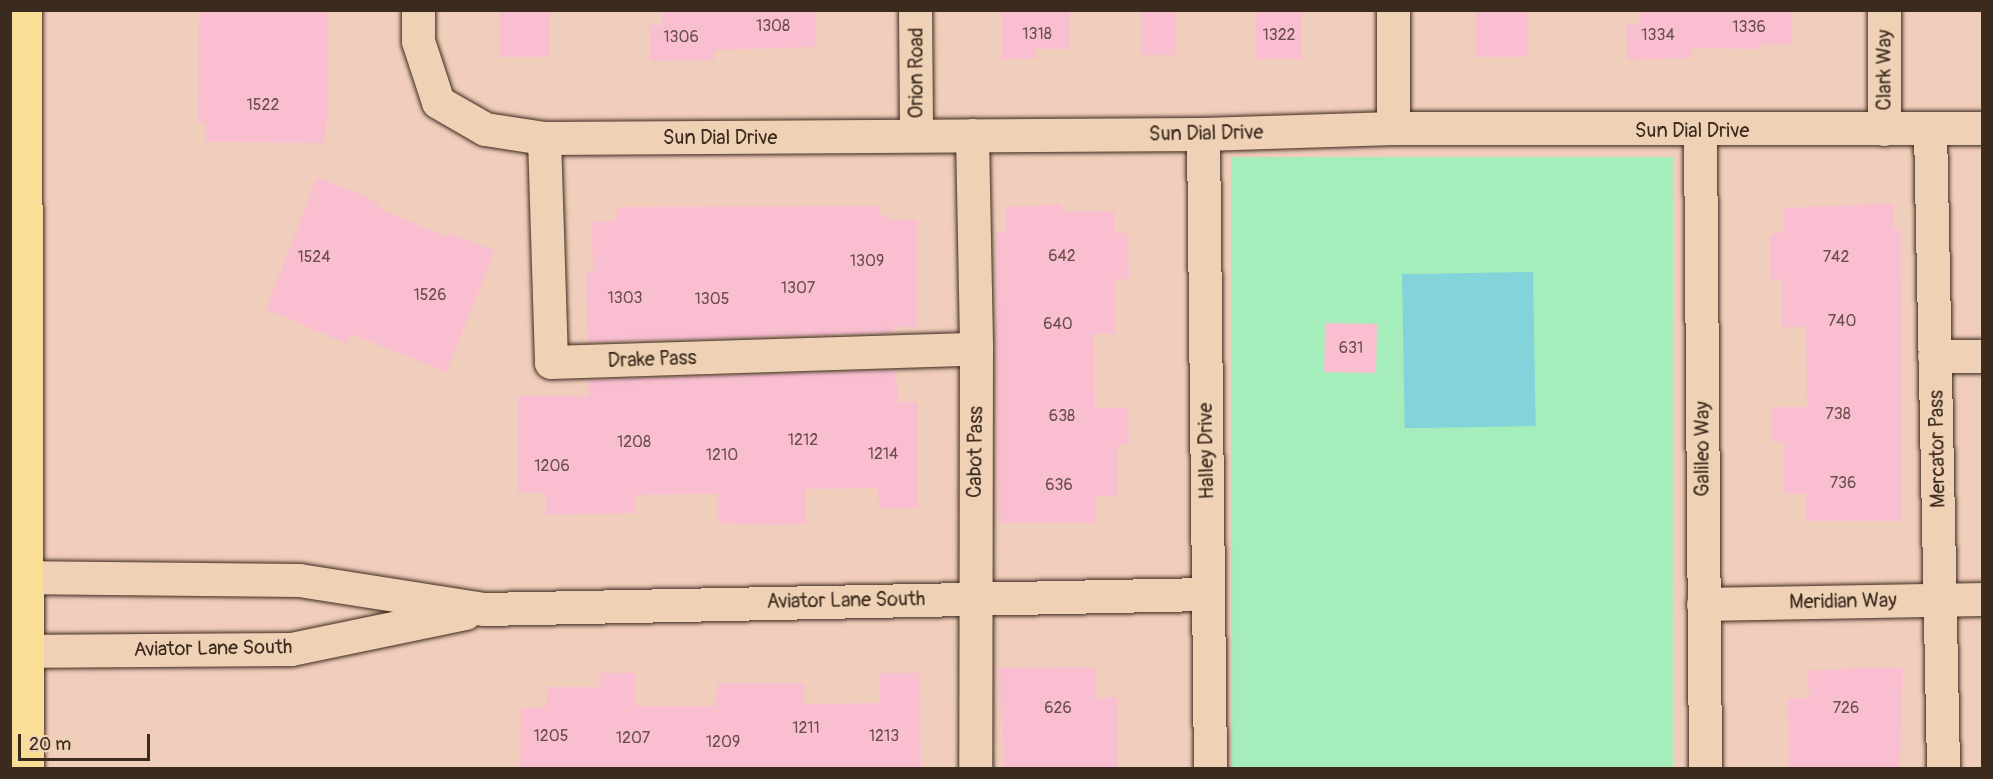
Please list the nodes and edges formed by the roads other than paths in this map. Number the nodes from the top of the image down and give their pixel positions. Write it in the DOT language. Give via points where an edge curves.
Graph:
graph roads {
  1 [pos="25,10"];
  2 [pos="418,10"];
  3 [pos="915,10"];
  4 [pos="1393,10"];
  5 [pos="1884,10"];
  6 [pos="1393,128"];
  7 [pos="1983,128"];
  8 [pos="1884,129"];
  9 [pos="1930,129"];
  10 [pos="1700,130"];
  11 [pos="1203,134"];
  12 [pos="916,135"];
  13 [pos="972,135"];
  14 [pos="544,138"];
  15 [pos="976,349"];
  16 [pos="1934,356"];
  17 [pos="1983,356"];
  18 [pos="18,576"];
  19 [pos="1208,594"];
  20 [pos="974,597"];
  21 [pos="1983,599"];
  22 [pos="1940,600"];
  23 [pos="1703,604"];
  24 [pos="484,609"];
  25 [pos="20,651"];
  26 [pos="27,768"];
  27 [pos="975,768"];
  28 [pos="1210,768"];
  29 [pos="1705,768"];
  30 [pos="1943,768"];
  1 -- 18 [label="main road"];
  2 -- 14 [label="street, Sun Dial Drive" via="418,42 438,102 485,129"];
  3 -- 12 [label="street, Orion Road"];
  4 -- 6 [label="street"];
  5 -- 8 [label="street, Clark Way"];
  6 -- 10 [label="street, Sun Dial Drive"];
  6 -- 11 [label="street, Sun Dial Drive"];
  7 -- 9 [label="street, Sun Dial Drive"];
  8 -- 9 [label="street, Sun Dial Drive"];
  8 -- 10 [label="street, Sun Dial Drive"];
  9 -- 16 [label="street, Mercator Pass"];
  10 -- 23 [label="street, Galileo Way"];
  11 -- 13 [label="street, Sun Dial Drive"];
  11 -- 19 [label="street, Halley Drive"];
  12 -- 13 [label="street, Sun Dial Drive"];
  12 -- 14 [label="street, Sun Dial Drive"];
  13 -- 15 [label="street, Cabot Pass"];
  14 -- 15 [label="street, Drake Pass" via="551,362"];
  15 -- 20 [label="street, Cabot Pass"];
  16 -- 17 [label="street"];
  16 -- 22 [label="street, Mercator Pass"];
  18 -- 24 [label="street, Aviator Lane South" via="299,580"];
  18 -- 25 [label="main road"];
  19 -- 20 [label="street, Aviator Lane South"];
  19 -- 28 [label="street, Halley Drive"];
  20 -- 24 [label="street, Aviator Lane South"];
  20 -- 27 [label="street, Cabot Pass"];
  21 -- 22 [label="street, Meridian Way"];
  22 -- 23 [label="street, Meridian Way"];
  22 -- 30 [label="street, Mercator Pass"];
  23 -- 29 [label="street, Galileo Way"];
  24 -- 25 [label="street, Aviator Lane South" via="291,649"];
  25 -- 26 [label="main road"];
}
